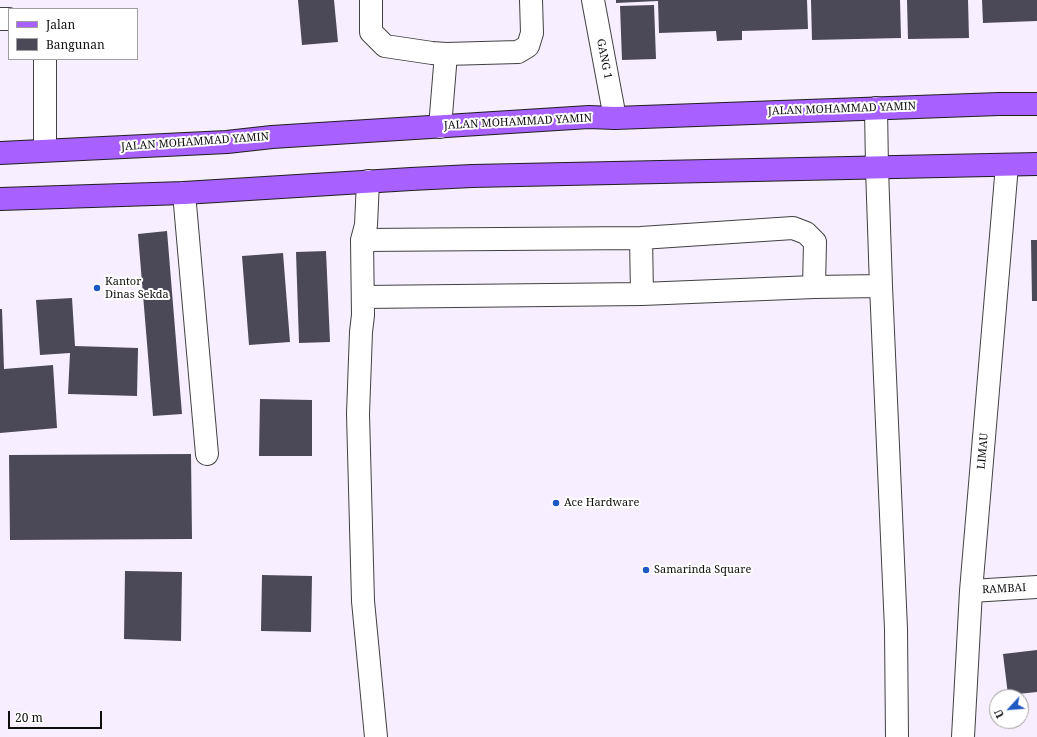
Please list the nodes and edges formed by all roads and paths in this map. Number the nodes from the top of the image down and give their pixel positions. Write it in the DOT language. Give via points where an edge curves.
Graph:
graph roads {
  1 [pos="371,0"];
  2 [pos="531,0"];
  3 [pos="593,0"];
  4 [pos="446,54"];
  5 [pos="45,60"];
  6 [pos="1037,104"];
  7 [pos="876,108"];
  8 [pos="615,118"];
  9 [pos="440,127"];
  10 [pos="45,150"];
  11 [pos="0,153"];
  12 [pos="1037,164"];
  13 [pos="1007,165"];
  14 [pos="877,168"];
  15 [pos="368,181"];
  16 [pos="184,193"];
  17 [pos="0,199"];
  18 [pos="641,238"];
  19 [pos="362,240"];
  20 [pos="881,286"];
  21 [pos="814,287"];
  22 [pos="642,294"];
  23 [pos="362,297"];
  24 [pos="207,454"];
  25 [pos="1037,587"];
  26 [pos="971,591"];
  27 [pos="376,737"];
  28 [pos="896,737"];
  29 [pos="963,737"];
  1 -- 4 [label="street" via="371,32 385,46"];
  2 -- 4 [label="street" via="532,33 528,46 518,52"];
  3 -- 8 [label="street, GANG 1"];
  4 -- 9 [label="street"];
  5 -- 10 [label="street"];
  6 -- 7 [label="main road, JALAN MOHAMMAD YAMIN"];
  7 -- 8 [label="main road, JALAN MOHAMMAD YAMIN"];
  7 -- 14 [label="street"];
  8 -- 9 [label="main road, JALAN MOHAMMAD YAMIN"];
  9 -- 10 [label="main road, JALAN MOHAMMAD YAMIN" via="227,142"];
  10 -- 11 [label="main road, JALAN MOHAMMAD YAMIN"];
  12 -- 13 [label="main road"];
  13 -- 14 [label="main road"];
  13 -- 26 [label="street, LIMAU"];
  14 -- 15 [label="main road" via="472,176"];
  14 -- 20 [label="street"];
  15 -- 16 [label="main road"];
  15 -- 19 [label="street" via="366,226"];
  16 -- 17 [label="main road"];
  16 -- 24 [label="street"];
  18 -- 19 [label="street"];
  18 -- 21 [label="street" via="793,228 806,233 814,242"];
  18 -- 22 [label="street"];
  19 -- 23 [label="street"];
  20 -- 21 [label="street"];
  20 -- 28 [label="street" via="896,629"];
  21 -- 22 [label="street"];
  22 -- 23 [label="street"];
  23 -- 27 [label="street" via="358,414 363,601"];
  25 -- 26 [label="street, RAMBAI"];
  26 -- 29 [label="street, LIMAU"];
}
